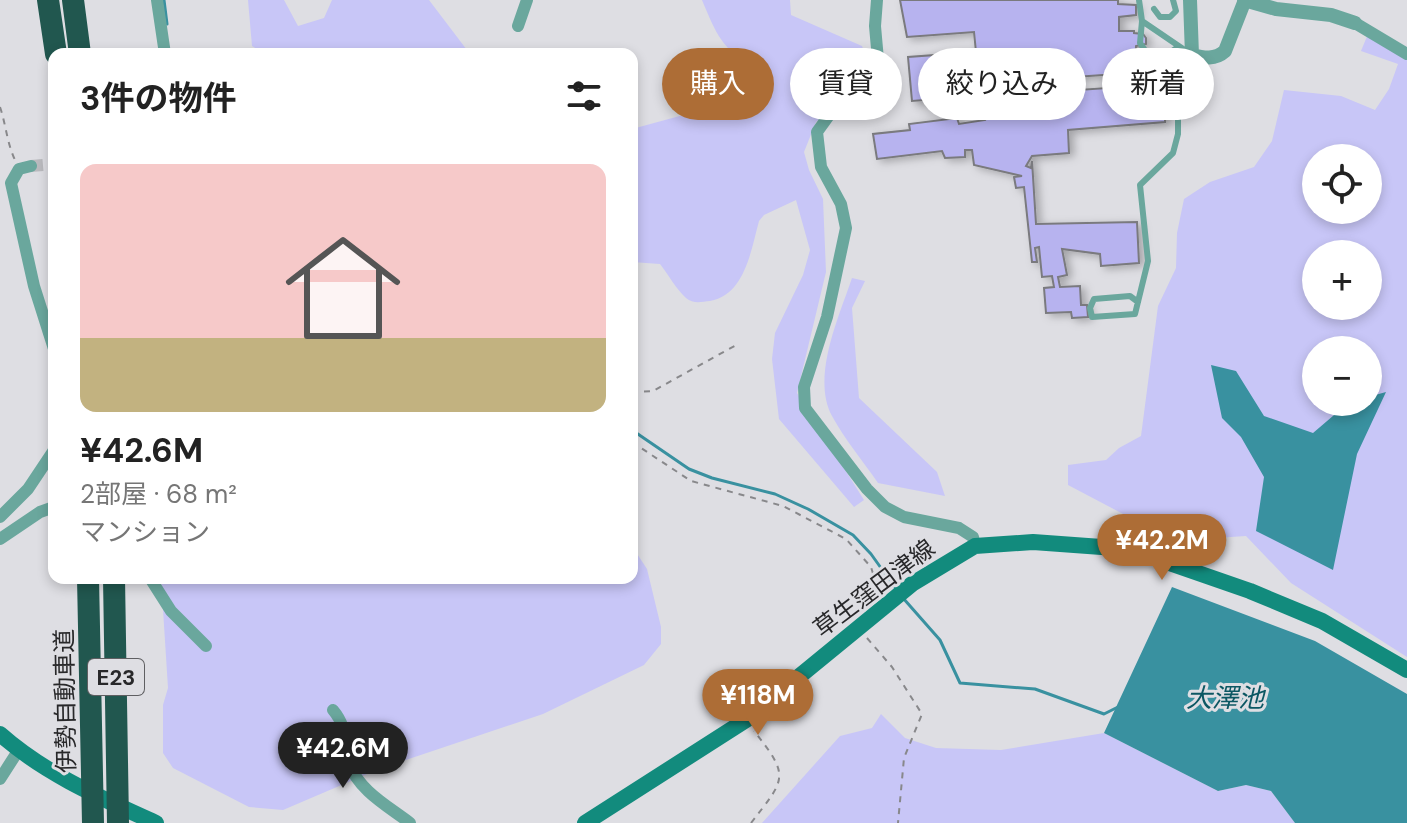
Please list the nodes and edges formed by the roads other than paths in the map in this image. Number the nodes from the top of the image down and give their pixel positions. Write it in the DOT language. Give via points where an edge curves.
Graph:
graph roads {
  1 [pos="48,0"];
  2 [pos="73,0"];
  3 [pos="157,0"];
  4 [pos="527,0"];
  5 [pos="877,0"];
  6 [pos="1139,0"];
  7 [pos="1157,0"];
  8 [pos="1173,0"];
  9 [pos="1190,0"];
  10 [pos="1244,0"];
  11 [pos="1139,9"];
  12 [pos="1154,9"];
  13 [pos="1142,21"];
  14 [pos="1355,23"];
  15 [pos="518,26"];
  16 [pos="1178,47"];
  17 [pos="55,48"];
  18 [pos="79,48"];
  19 [pos="164,48"];
  20 [pos="1192,48"];
  21 [pos="1407,54"];
  22 [pos="1214,56"];
  23 [pos="1178,120"];
  24 [pos="25,168"];
  25 [pos="1138,302"];
  26 [pos="48,330"];
  27 [pos="48,459"];
  28 [pos="48,509"];
  29 [pos="0,517"];
  30 [pos="0,539"];
  31 [pos="975,546"];
  32 [pos="88,584"];
  33 [pos="114,584"];
  34 [pos="154,584"];
  35 [pos="206,646"];
  36 [pos="1407,670"];
  37 [pos="333,710"];
  38 [pos="0,734"];
  39 [pos="18,751"];
  40 [pos="0,779"];
  41 [pos="93,823"];
  42 [pos="118,823"];
  43 [pos="156,823"];
  44 [pos="410,823"];
  45 [pos="585,823"];
  1 -- 17 [label="highway"];
  2 -- 18 [label="highway"];
  3 -- 19 [label="street"];
  4 -- 15 [label="street"];
  5 -- 31 [label="street" via="879,71 874,83 830,114 817,132 821,167 841,204 846,228 827,317 804,387 805,408 885,507 904,517 959,528 970,534"];
  6 -- 11 [label="lane"];
  7 -- 12 [label="lane"];
  8 -- 12 [label="lane" via="1176,11 1170,17 1160,17"];
  9 -- 20 [label="street"];
  10 -- 14 [label="street"];
  10 -- 22 [label="street" via="1222,54"];
  11 -- 12 [label="lane"];
  11 -- 13 [label="lane"];
  13 -- 16 [label="lane"];
  13 -- 16 [label="lane" via="1140,43 1146,52"];
  14 -- 21 [label="street"];
  23 -- 25 [label="lane" via="1173,153 1140,185 1148,261"];
  24 -- 26 [label="street" via="11,183"];
  25 -- 25 [label="lane" via="1130,296 1094,299 1092,317 1135,314"];
  27 -- 29 [label="street"];
  28 -- 30 [label="street"];
  31 -- 36 [label="main road, 草生窪田津線" via="1033,542 1129,549 1322,621"];
  31 -- 45 [label="main road, 草生窪田津線" via="895,597 746,720"];
  32 -- 41 [label="highway, 伊勢自動車道 / E23"];
  33 -- 42 [label="highway, E23"];
  34 -- 35 [label="street" via="171,611"];
  37 -- 44 [label="street" via="344,723 354,775"];
  38 -- 39 [label="main road"];
  39 -- 40 [label="street"];
  39 -- 43 [label="main road" via="86,792"];
}
